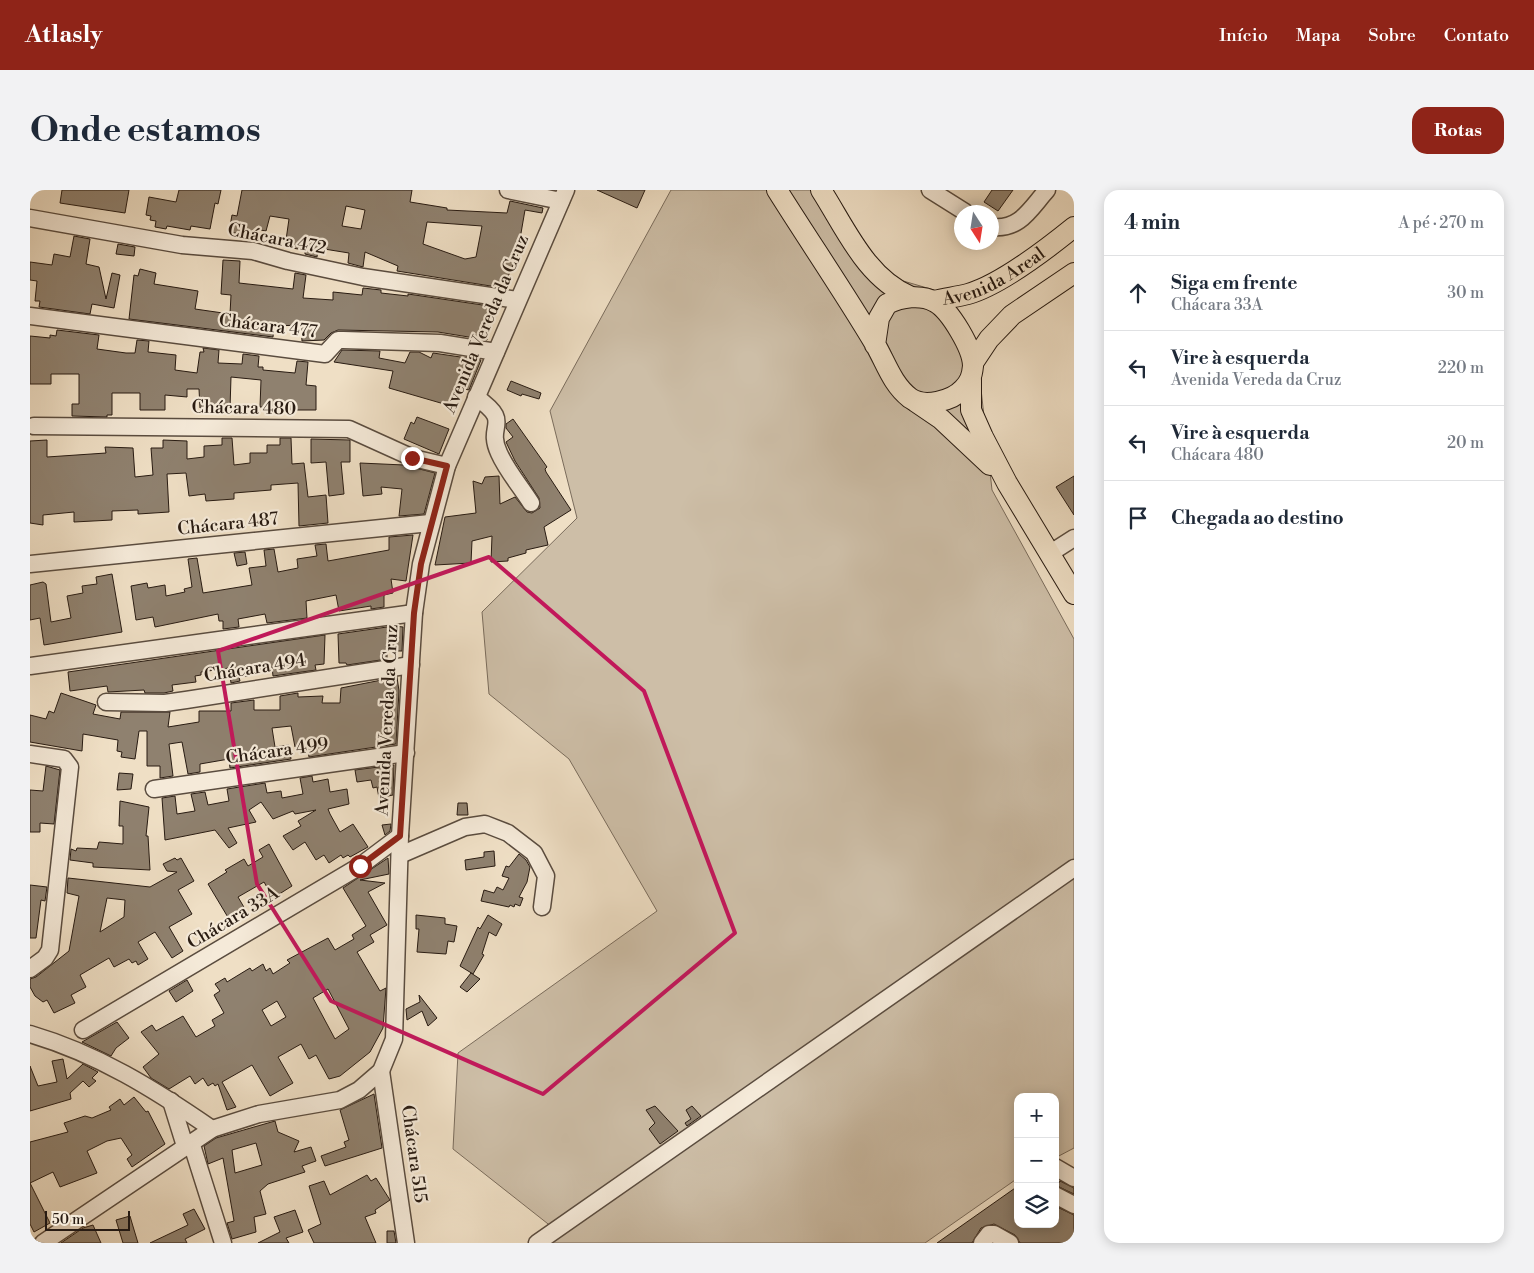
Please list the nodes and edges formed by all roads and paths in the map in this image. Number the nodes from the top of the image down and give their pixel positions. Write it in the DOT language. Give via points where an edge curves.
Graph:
graph roads {
  1 [pos="508,190"];
  2 [pos="777,190"];
  3 [pos="821,190"];
  4 [pos="930,190"];
  5 [pos="1047,190"];
  6 [pos="564,196"];
  7 [pos="954,205"];
  8 [pos="30,218"];
  9 [pos="1074,227"];
  10 [pos="999,228"];
  11 [pos="1074,274"];
  12 [pos="911,297"];
  13 [pos="517,300"];
  14 [pos="934,301"];
  15 [pos="30,316"];
  16 [pos="875,345"];
  17 [pos="496,352"];
  18 [pos="972,372"];
  19 [pos="476,397"];
  20 [pos="912,399"];
  21 [pos="34,426"];
  22 [pos="447,466"];
  23 [pos="1007,483"];
  24 [pos="531,503"];
  25 [pos="430,523"];
  26 [pos="1074,538"];
  27 [pos="1049,554"];
  28 [pos="30,564"];
  29 [pos="1074,594"];
  30 [pos="414,613"];
  31 [pos="411,665"];
  32 [pos="30,666"];
  33 [pos="106,702"];
  34 [pos="30,754"];
  35 [pos="406,754"];
  36 [pos="154,789"];
  37 [pos="400,836"];
  38 [pos="400,856"];
  39 [pos="1074,868"];
  40 [pos="542,907"];
  41 [pos="30,968"];
  42 [pos="83,1030"];
  43 [pos="30,1034"];
  44 [pos="382,1071"];
  45 [pos="171,1101"];
  46 [pos="212,1129"];
  47 [pos="188,1144"];
  48 [pos="1059,1197"];
  49 [pos="1074,1205"];
  50 [pos="30,1241"];
  51 [pos="35,1243"];
  52 [pos="43,1243"];
  53 [pos="223,1243"];
  54 [pos="406,1243"];
  55 [pos="537,1243"];
  56 [pos="982,1243"];
  57 [pos="1010,1243"];
  1 -- 6 [label="street"];
  2 -- 16 [label="main road"];
  3 -- 12 [label="main road" via="870,267 884,282"];
  4 -- 7 [label="street"];
  5 -- 10 [label="street" via="1016,224"];
  6 -- 13 [label="street, Avenida Vereda da Cruz"];
  8 -- 13 [label="street, Chácara 472" via="182,245 253,251 363,276"];
  9 -- 14 [label="main road, Avenida Areal" via="999,279 970,294"];
  11 -- 18 [label="main road" via="1012,315 989,339"];
  12 -- 14 [label="main road"];
  12 -- 16 [label="main road" via="884,308"];
  13 -- 17 [label="street, Avenida Vereda da Cruz"];
  14 -- 18 [label="main road" via="951,317 965,342"];
  15 -- 17 [label="street, Chácara 477" via="325,354 338,340 440,344"];
  16 -- 20 [label="main road" via="897,386"];
  17 -- 19 [label="street, Avenida Vereda da Cruz"];
  18 -- 20 [label="main road" via="954,396 935,402"];
  18 -- 23 [label="main road" via="971,410"];
  19 -- 22 [label="street, Avenida Vereda da Cruz"];
  19 -- 24 [label="street" via="493,409 497,416 496,446"];
  20 -- 23 [label="main road" via="970,443"];
  21 -- 22 [label="street, Chácara 480" via="349,429 412,458"];
  22 -- 25 [label="street, Avenida Vereda da Cruz"];
  23 -- 27 [label="main road"];
  25 -- 28 [label="street, Chácara 487"];
  25 -- 30 [label="street, Avenida Vereda da Cruz"];
  26 -- 27 [label="street"];
  27 -- 29 [label="main road"];
  30 -- 31 [label="street, Avenida Vereda da Cruz"];
  30 -- 32 [label="street"];
  31 -- 33 [label="street, Chácara 494" via="165,703"];
  31 -- 35 [label="street, Avenida Vereda da Cruz"];
  34 -- 41 [label="street" via="64,759 70,767 50,950"];
  35 -- 36 [label="street, Chácara 499"];
  35 -- 37 [label="street, Avenida Vereda da Cruz"];
  37 -- 38 [label="street, Avenida Vereda da Cruz"];
  37 -- 42 [label="street, Chácara 33A" via="360,866"];
  38 -- 40 [label="street" via="465,827 485,824 508,833 534,853 546,876"];
  38 -- 44 [label="street, Avenida Vereda da Cruz" via="394,1039"];
  39 -- 55 [label="street"];
  43 -- 45 [label="street" via="91,1056 132,1076"];
  44 -- 46 [label="street, Avenida Vereda da Cruz" via="359,1090 340,1100 259,1114"];
  44 -- 54 [label="street, Chácara 515"];
  45 -- 46 [label="street"];
  45 -- 47 [label="street"];
  46 -- 47 [label="street, Avenida Vereda da Cruz"];
  47 -- 52 [label="street, Avenida Vereda da Cruz"];
  47 -- 53 [label="street"];
  48 -- 49 [label="street"];
  50 -- 51 [label="street"];
  56 -- 57 [label="street" via="988,1234 994,1234"];
}
